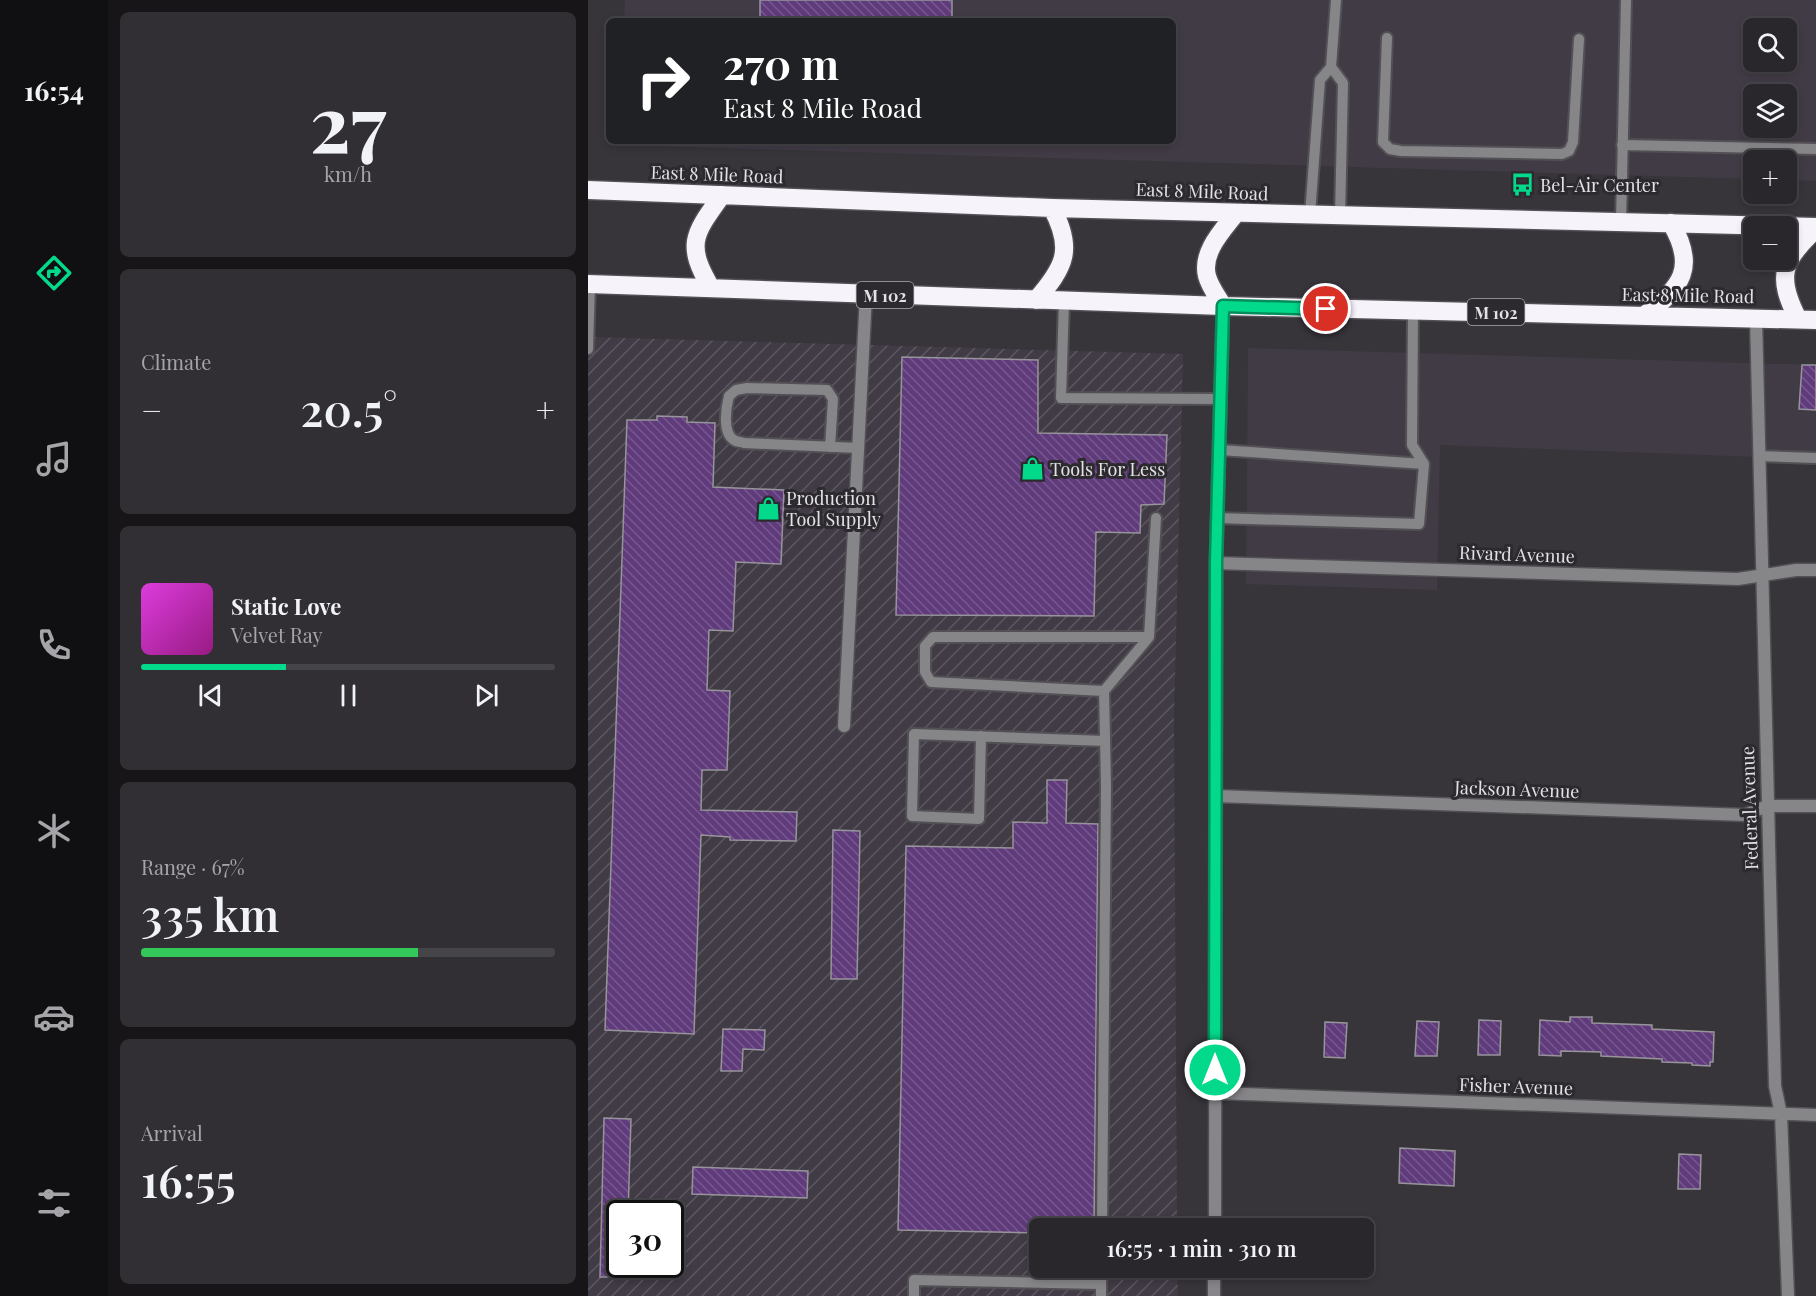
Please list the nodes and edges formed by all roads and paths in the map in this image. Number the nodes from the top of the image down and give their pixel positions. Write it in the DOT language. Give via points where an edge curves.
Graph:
graph roads {
  1 [pos="1336,0"];
  2 [pos="1626,0"];
  3 [pos="1387,38"];
  4 [pos="1579,39"];
  5 [pos="1331,67"];
  6 [pos="1622,145"];
  7 [pos="1816,149"];
  8 [pos="588,190"];
  9 [pos="722,195"];
  10 [pos="1052,208"];
  11 [pos="1236,213"];
  12 [pos="1310,215"];
  13 [pos="1340,216"];
  14 [pos="1621,222"];
  15 [pos="1671,223"];
  16 [pos="1816,228"];
  17 [pos="589,284"];
  18 [pos="711,288"];
  19 [pos="866,294"];
  20 [pos="1036,300"];
  21 [pos="1064,301"];
  22 [pos="1223,306"];
  23 [pos="1413,310"];
  24 [pos="1645,315"];
  25 [pos="1756,318"];
  26 [pos="1807,319"];
  27 [pos="588,350"];
  28 [pos="1220,399"];
  29 [pos="830,447"];
  30 [pos="858,448"];
  31 [pos="1220,450"];
  32 [pos="1759,456"];
  33 [pos="1816,458"];
  34 [pos="1424,464"];
  35 [pos="1155,518"];
  36 [pos="1217,519"];
  37 [pos="1216,563"];
  38 [pos="1816,570"];
  39 [pos="1761,573"];
  40 [pos="1149,637"];
  41 [pos="1104,691"];
  42 [pos="844,726"];
  43 [pos="981,736"];
  44 [pos="1105,741"];
  45 [pos="1216,796"];
  46 [pos="1767,806"];
  47 [pos="1816,806"];
  48 [pos="1215,1093"];
  49 [pos="1781,1114"];
  50 [pos="1816,1115"];
  51 [pos="1102,1218"];
  52 [pos="1215,1218"];
  53 [pos="1101,1278"];
  54 [pos="1214,1278"];
  55 [pos="1101,1284"];
  56 [pos="914,1296"];
  57 [pos="1101,1296"];
  58 [pos="1214,1296"];
  59 [pos="1788,1296"];
  1 -- 5 [label="lane"];
  2 -- 6 [label="lane"];
  3 -- 4 [label="lane" via="1383,142 1390,149 1562,154 1569,151 1573,142"];
  5 -- 12 [label="lane" via="1320,81"];
  5 -- 13 [label="lane" via="1343,83"];
  6 -- 7 [label="lane"];
  6 -- 14 [label="lane"];
  8 -- 9 [label="highway, East 8 Mile Road"];
  9 -- 10 [label="highway, East 8 Mile Road"];
  9 -- 18 [label="highway" via="696,236 697,259"];
  10 -- 11 [label="highway, East 8 Mile Road"];
  10 -- 20 [label="highway" via="1065,247 1058,270"];
  11 -- 12 [label="highway, East 8 Mile Road"];
  11 -- 22 [label="highway" via="1217,238 1206,265"];
  12 -- 13 [label="highway, East 8 Mile Road"];
  13 -- 14 [label="highway, East 8 Mile Road"];
  14 -- 15 [label="highway, East 8 Mile Road"];
  15 -- 16 [label="highway, East 8 Mile Road"];
  15 -- 24 [label="highway" via="1684,249 1682,274 1667,298"];
  16 -- 26 [label="highway" via="1792,254 1784,279 1787,295"];
  17 -- 18 [label="highway, East 8 Mile Road / M 102"];
  17 -- 27 [label="lane"];
  18 -- 19 [label="highway, East 8 Mile Road / M 102"];
  19 -- 20 [label="highway, East 8 Mile Road / M 102"];
  19 -- 30 [label="street"];
  20 -- 21 [label="highway, East 8 Mile Road / M 102"];
  21 -- 22 [label="highway, East 8 Mile Road / M 102"];
  21 -- 28 [label="lane" via="1061,398"];
  22 -- 23 [label="highway, East 8 Mile Road / M 102"];
  22 -- 28 [label="street"];
  23 -- 24 [label="highway, East 8 Mile Road / M 102"];
  23 -- 34 [label="lane" via="1412,445"];
  24 -- 25 [label="highway, East 8 Mile Road / M 102"];
  25 -- 26 [label="highway, East 8 Mile Road / M 102"];
  25 -- 32 [label="street, Federal Avenue"];
  28 -- 31 [label="street"];
  29 -- 29 [label="lane" via="734,440 726,423 729,396 747,388 827,390 833,399"];
  29 -- 30 [label="lane"];
  30 -- 42 [label="street"];
  31 -- 34 [label="lane"];
  31 -- 36 [label="street"];
  32 -- 33 [label="lane"];
  32 -- 39 [label="street, Federal Avenue"];
  34 -- 36 [label="lane" via="1419,524"];
  35 -- 40 [label="lane"];
  36 -- 37 [label="street"];
  37 -- 39 [label="street, Rivard Avenue" via="1738,579"];
  37 -- 45 [label="street"];
  38 -- 39 [label="street, Rivard Avenue"];
  39 -- 46 [label="street, Federal Avenue"];
  40 -- 41 [label="lane"];
  40 -- 41 [label="lane" via="933,637 925,646 925,672 931,682"];
  41 -- 44 [label="lane"];
  43 -- 43 [label="lane" via="914,734 912,816 979,819"];
  43 -- 44 [label="lane"];
  44 -- 51 [label="lane"];
  45 -- 46 [label="street, Jackson Avenue" via="1745,815"];
  45 -- 48 [label="street"];
  46 -- 47 [label="street, Jackson Avenue"];
  46 -- 49 [label="street, Federal Avenue" via="1775,1086"];
  48 -- 49 [label="street, Fisher Avenue"];
  48 -- 52 [label="street"];
  49 -- 50 [label="street, Fisher Avenue"];
  49 -- 59 [label="street, Federal Avenue"];
  53 -- 55 [label="lane"];
  54 -- 58 [label="street"];
  55 -- 56 [label="lane" via="914,1280"];
  55 -- 57 [label="lane"];
}
